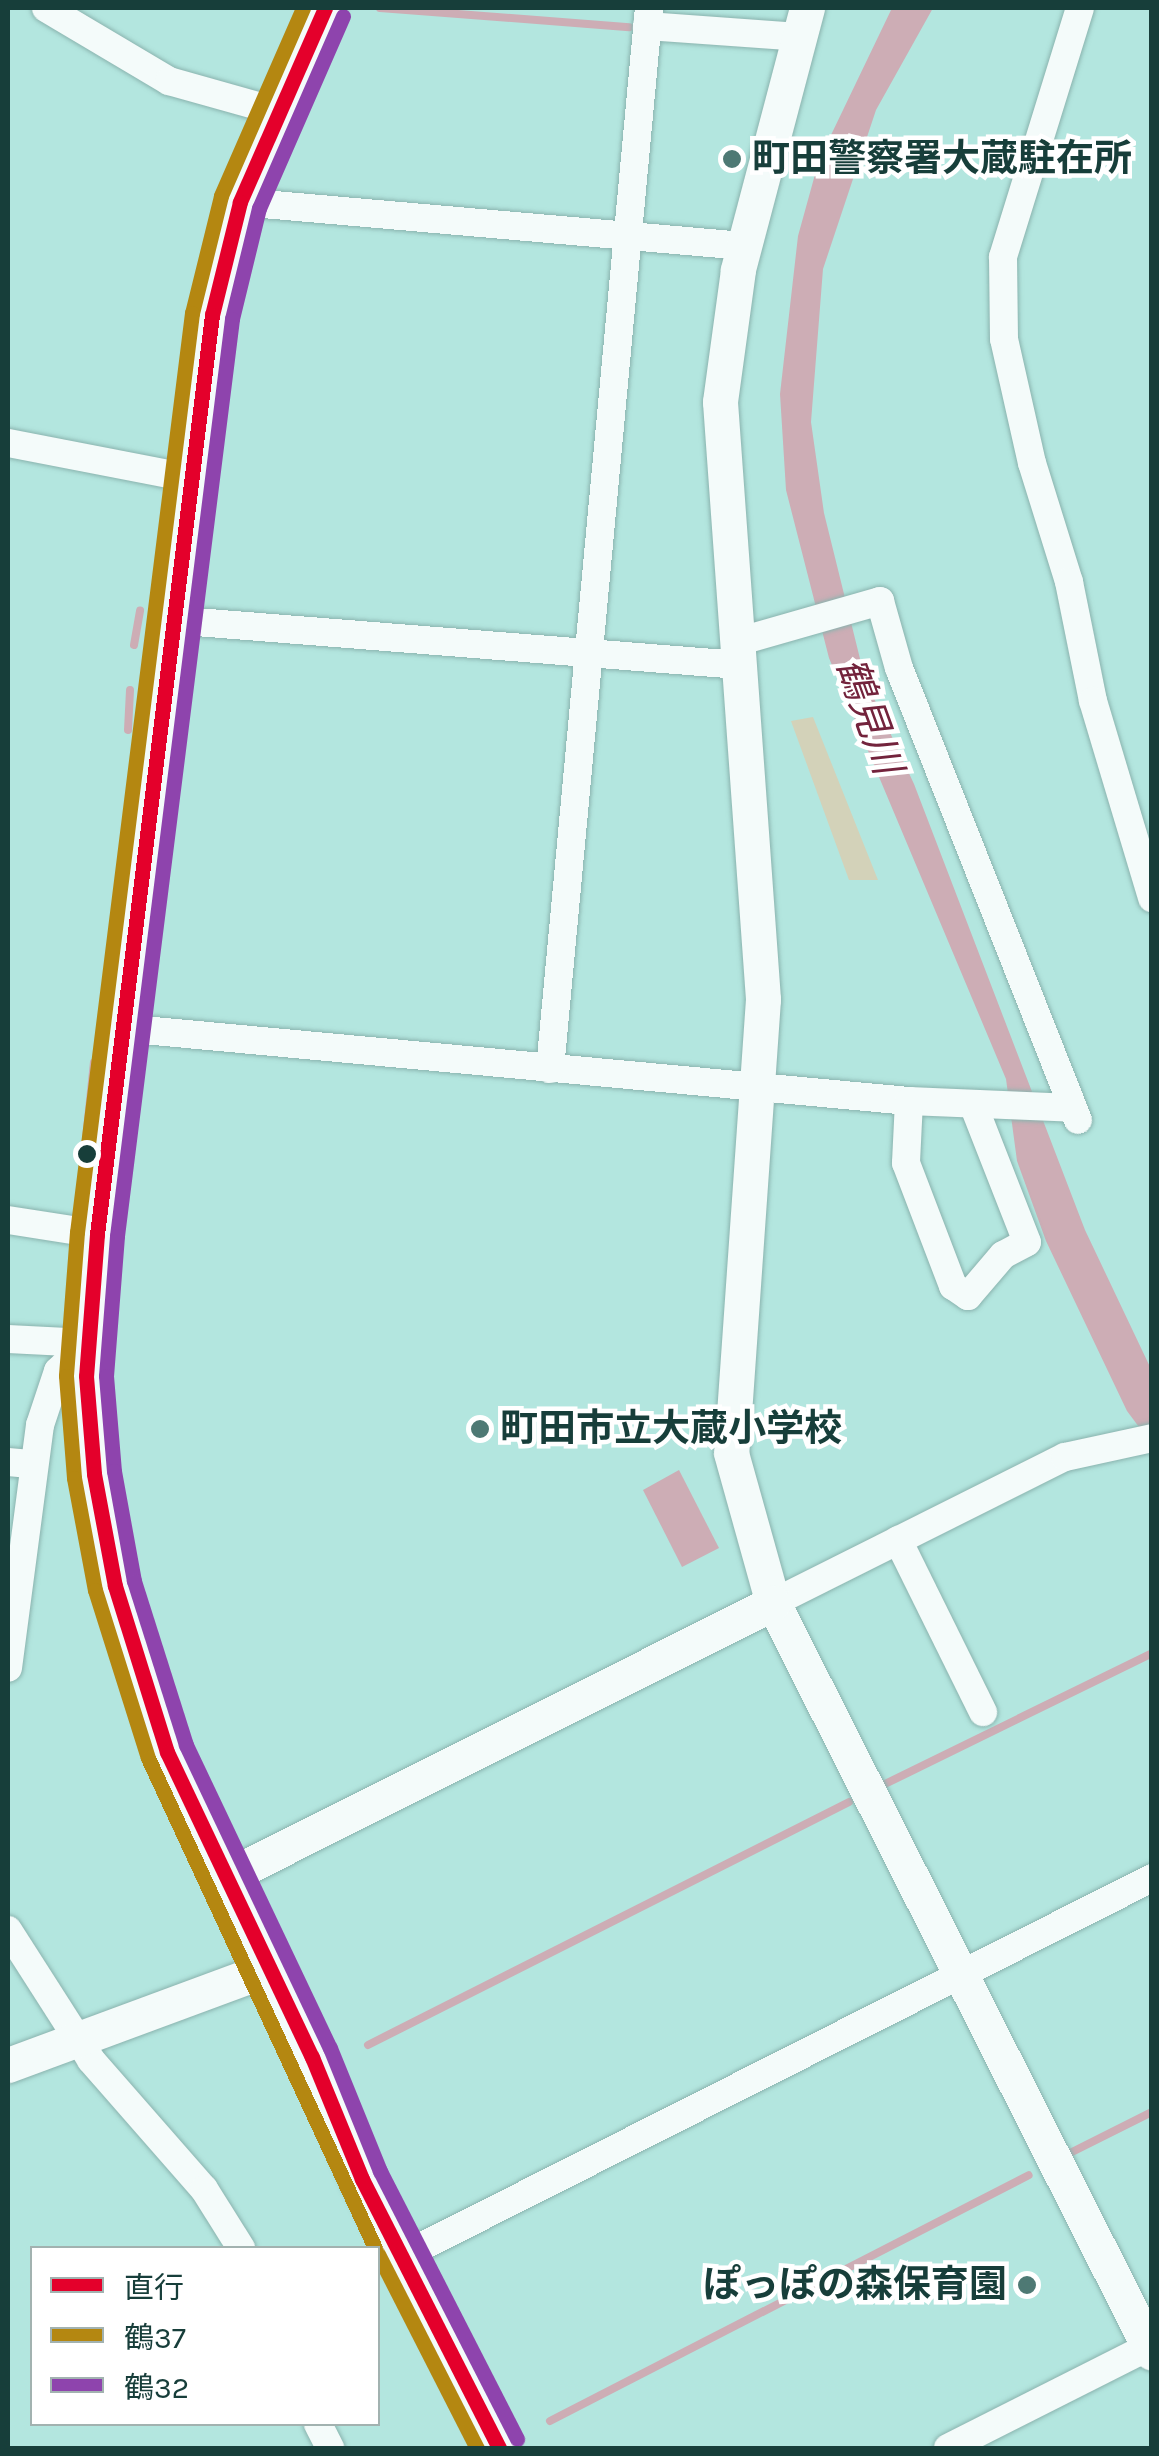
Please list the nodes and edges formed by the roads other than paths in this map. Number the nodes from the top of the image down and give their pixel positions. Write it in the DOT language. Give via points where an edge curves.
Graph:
graph roads {
  1 [pos="46,8"];
  2 [pos="325,8"];
  3 [pos="1080,8"];
  4 [pos="648,17"];
  5 [pos="803,22"];
  6 [pos="280,112"];
  7 [pos="240,202"];
  8 [pos="625,236"];
  9 [pos="744,246"];
  10 [pos="8,443"];
  11 [pos="190,478"];
  12 [pos="171,620"];
  13 [pos="585,651"];
  14 [pos="738,654"];
  15 [pos="1152,898"];
  16 [pos="122,1028"];
  17 [pos="550,1069"];
  18 [pos="761,1088"];
  19 [pos="908,1101"];
  20 [pos="977,1105"];
  21 [pos="8,1220"];
  22 [pos="97,1234"];
  23 [pos="8,1339"];
  24 [pos="87,1343"];
  25 [pos="1142,1439"];
  26 [pos="20,1463"];
  27 [pos="898,1540"];
  28 [pos="773,1603"];
  29 [pos="12,1629"];
  30 [pos="8,1668"];
  31 [pos="982,1712"];
  32 [pos="224,1878"];
  33 [pos="1152,1878"];
  34 [pos="8,1930"];
  35 [pos="268,1969"];
  36 [pos="961,1974"];
  37 [pos="78,2039"];
  38 [pos="8,2065"];
  39 [pos="241,2246"];
  40 [pos="401,2257"];
  41 [pos="1151,2348"];
  42 [pos="499,2448"];
  43 [pos="948,2448"];
  1 -- 6 [label="street" via="168,81"];
  2 -- 6 [label="main road"];
  3 -- 15 [label="street" via="1002,256 1004,339 1032,464 1069,582 1093,701"];
  4 -- 5 [label="street"];
  4 -- 8 [label="street"];
  5 -- 9 [label="street"];
  6 -- 7 [label="main road"];
  7 -- 8 [label="street"];
  7 -- 11 [label="main road" via="220,264"];
  8 -- 9 [label="street"];
  8 -- 13 [label="street"];
  9 -- 14 [label="street" via="720,402"];
  10 -- 11 [label="street"];
  11 -- 12 [label="main road"];
  12 -- 13 [label="street"];
  12 -- 16 [label="main road"];
  13 -- 14 [label="street"];
  13 -- 17 [label="street"];
  14 -- 18 [label="street" via="762,929"];
  14 -- 20 [label="street" via="795,625 880,601 899,668 1072,1112"];
  16 -- 17 [label="street"];
  16 -- 22 [label="main road"];
  17 -- 18 [label="street"];
  18 -- 19 [label="street"];
  18 -- 28 [label="street" via="731,1453"];
  19 -- 20 [label="street"];
  19 -- 20 [label="street" via="906,1163 953,1286 968,1296 1003,1255 1027,1242"];
  21 -- 22 [label="street"];
  22 -- 24 [label="main road"];
  23 -- 24 [label="street"];
  24 -- 26 [label="street" via="58,1371"];
  24 -- 32 [label="main road" via="94,1474 128,1638 168,1752"];
  25 -- 27 [label="street" via="1065,1457"];
  26 -- 29 [label="street"];
  27 -- 28 [label="street"];
  27 -- 31 [label="street"];
  28 -- 32 [label="street"];
  28 -- 36 [label="street"];
  29 -- 30 [label="street"];
  32 -- 35 [label="main road"];
  33 -- 36 [label="street"];
  34 -- 37 [label="street"];
  35 -- 37 [label="street"];
  35 -- 40 [label="main road"];
  36 -- 40 [label="street"];
  36 -- 41 [label="street"];
  37 -- 38 [label="street"];
  37 -- 39 [label="street" via="204,2189"];
  40 -- 42 [label="main road"];
  41 -- 43 [label="street"];
}
